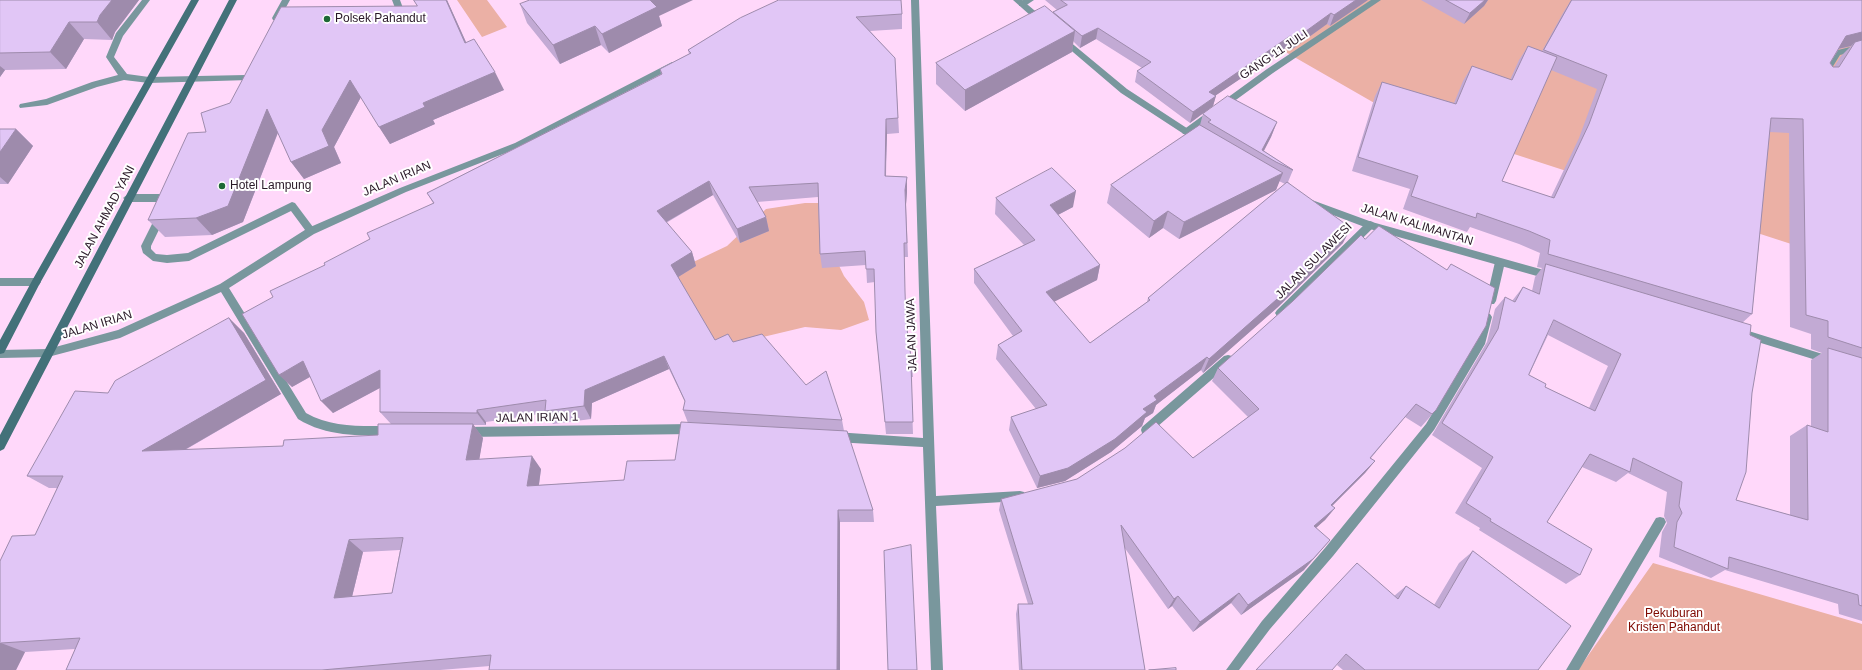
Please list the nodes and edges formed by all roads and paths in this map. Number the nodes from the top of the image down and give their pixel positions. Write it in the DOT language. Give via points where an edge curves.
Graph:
graph roads {
  1 [pos="146,0"];
  2 [pos="195,0"];
  3 [pos="233,0"];
  4 [pos="286,0"];
  5 [pos="396,0"];
  6 [pos="915,0"];
  7 [pos="1377,0"];
  8 [pos="1023,1"];
  9 [pos="403,20"];
  10 [pos="271,28"];
  11 [pos="1862,47"];
  12 [pos="680,60"];
  13 [pos="124,77"];
  14 [pos="192,78"];
  15 [pos="246,78"];
  16 [pos="1822,78"];
  17 [pos="149,80"];
  18 [pos="23,106"];
  19 [pos="1186,132"];
  20 [pos="1206,144"];
  21 [pos="128,198"];
  22 [pos="1301,198"];
  23 [pos="1370,225"];
  24 [pos="311,231"];
  25 [pos="1500,262"];
  26 [pos="1557,278"];
  27 [pos="0,282"];
  28 [pos="36,282"];
  29 [pos="223,287"];
  30 [pos="1271,322"];
  31 [pos="1733,330"];
  32 [pos="0,350"];
  33 [pos="48,352"];
  34 [pos="1236,352"];
  35 [pos="0,354"];
  36 [pos="1839,363"];
  37 [pos="700,430"];
  38 [pos="404,432"];
  39 [pos="457,432"];
  40 [pos="826,436"];
  41 [pos="1138,437"];
  42 [pos="928,443"];
  43 [pos="0,446"];
  44 [pos="1027,495"];
  45 [pos="931,501"];
  46 [pos="1660,522"];
  47 [pos="937,670"];
  48 [pos="1232,670"];
  49 [pos="1572,670"];
  1 -- 13 [label="street" via="119,35 110,57"];
  2 -- 17 [label="main road"];
  3 -- 14 [label="main road, JALAN AHMAD YANI"];
  4 -- 10 [label="street"];
  5 -- 9 [label="street"];
  6 -- 42 [label="street, JALAN JAWA"];
  7 -- 19 [label="street, GANG 11 JULI" via="1270,71"];
  8 -- 19 [label="street" via="1124,91"];
  11 -- 16 [label="street" via="1837,53"];
  12 -- 24 [label="street, JALAN IRIAN" via="518,145 402,190"];
  13 -- 17 [label="street"];
  13 -- 18 [label="street" via="94,84 47,102"];
  14 -- 15 [label="street"];
  14 -- 17 [label="street"];
  14 -- 21 [label="main road, JALAN AHMAD YANI"];
  17 -- 28 [label="main road"];
  19 -- 20 [label="street"];
  21 -- 24 [label="street" via="166,198 168,201 146,246 146,250 153,257 167,259 190,256 292,206"];
  21 -- 33 [label="main road, JALAN AHMAD YANI"];
  22 -- 23 [label="street, JALAN KALIMANTAN"];
  23 -- 25 [label="street, JALAN KALIMANTAN"];
  23 -- 30 [label="street, JALAN SULAWESI"];
  24 -- 29 [label="street, JALAN IRIAN"];
  25 -- 26 [label="street, JALAN KALIMANTAN"];
  25 -- 48 [label="street" via="1481,341 1430,427 1266,625"];
  27 -- 28 [label="street"];
  28 -- 32 [label="main road"];
  29 -- 33 [label="street, JALAN IRIAN" via="120,334"];
  29 -- 38 [label="street" via="302,416 312,423 338,429"];
  31 -- 36 [label="street"];
  33 -- 35 [label="street, JALAN IRIAN"];
  33 -- 43 [label="main road, JALAN AHMAD YANI"];
  34 -- 41 [label="street"];
  37 -- 39 [label="street, JALAN IRIAN 1"];
  40 -- 42 [label="street"];
  42 -- 45 [label="street, JALAN JAWA"];
  44 -- 45 [label="street"];
  45 -- 47 [label="street, JALAN JAWA"];
  46 -- 49 [label="street"];
}
